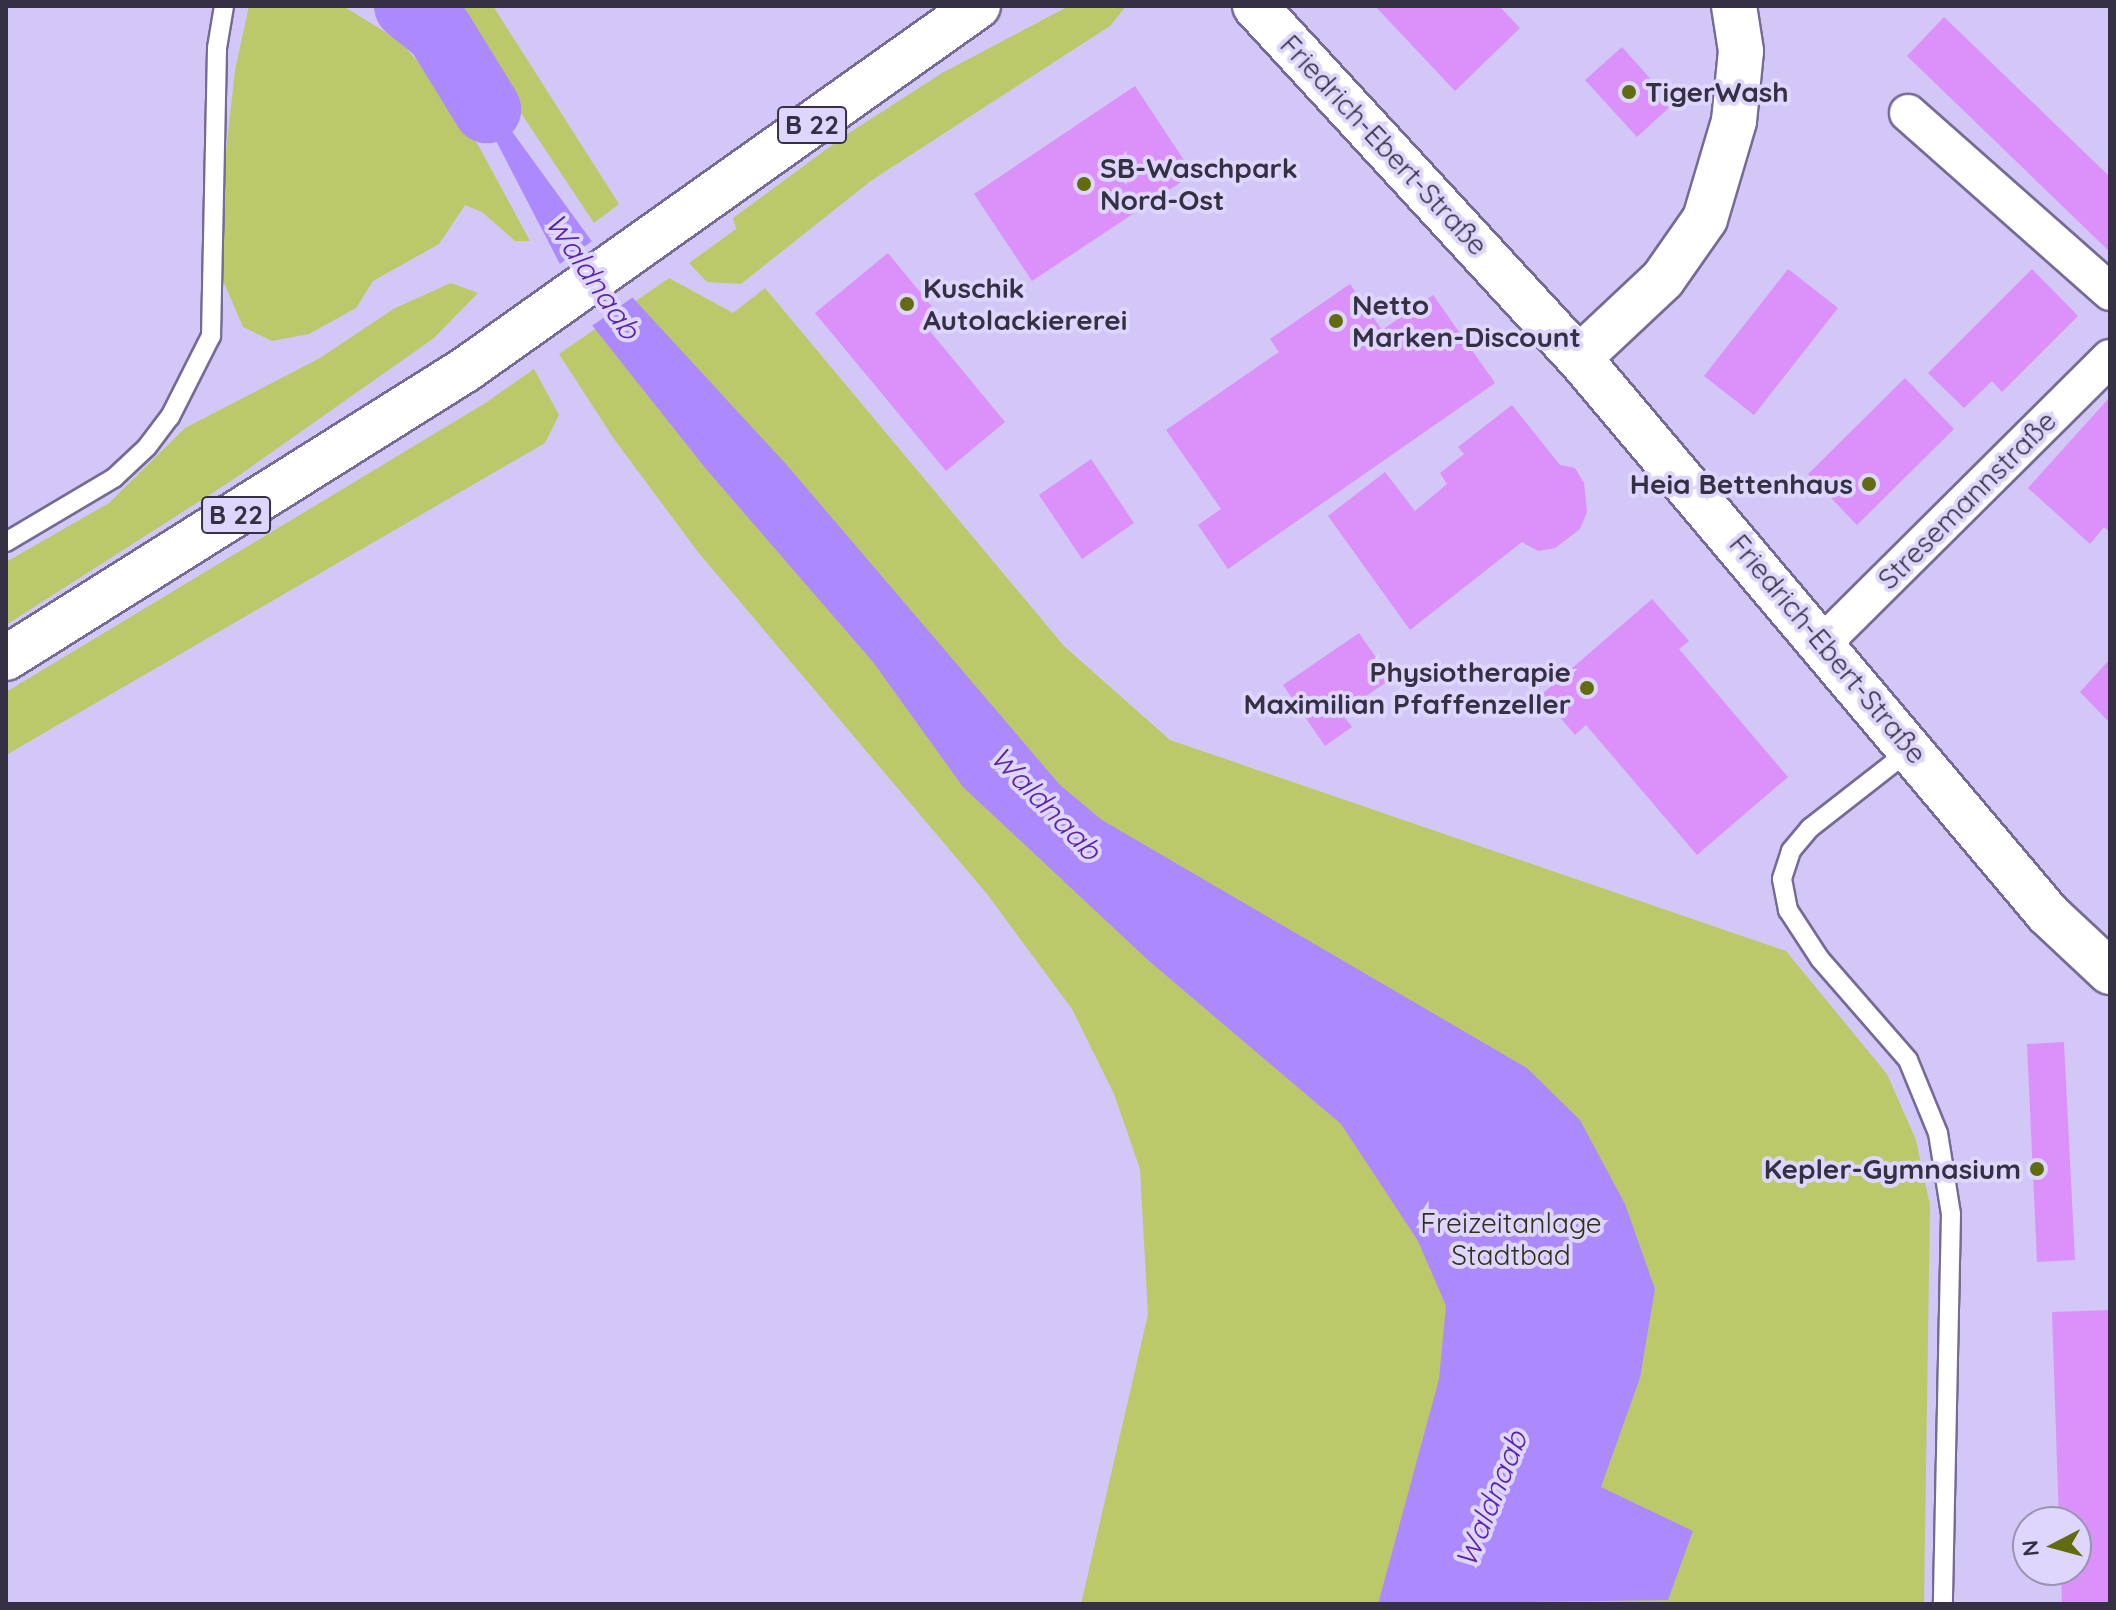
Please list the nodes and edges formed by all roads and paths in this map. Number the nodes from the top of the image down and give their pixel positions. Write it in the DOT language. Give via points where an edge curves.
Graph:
graph roads {
  1 [pos="224,6"];
  2 [pos="978,6"];
  3 [pos="1255,6"];
  4 [pos="1734,6"];
  5 [pos="1908,113"];
  6 [pos="2110,292"];
  7 [pos="1579,358"];
  8 [pos="2110,358"];
  9 [pos="6,542"];
  10 [pos="1824,642"];
  11 [pos="6,658"];
  12 [pos="1911,750"];
  13 [pos="2110,972"];
  14 [pos="1943,1604"];
  1 -- 9 [label="lane" via="217,48 211,336 170,417 147,447 114,478"];
  2 -- 11 [label="main road, B 22" via="465,370"];
  3 -- 7 [label="main road, Friedrich-Ebert-Straße"];
  4 -- 7 [label="main road" via="1741,51 1734,121 1705,219 1663,279"];
  5 -- 6 [label="street"];
  7 -- 10 [label="main road, Friedrich-Ebert-Straße"];
  8 -- 10 [label="street, Stresemannstraße"];
  10 -- 12 [label="main road, Friedrich-Ebert-Straße"];
  12 -- 13 [label="main road, Friedrich-Ebert-Straße" via="2048,914"];
  12 -- 14 [label="lane" via="1810,828 1791,851 1782,879 1788,910 1820,959 1908,1060 1938,1133 1951,1214"];
}
